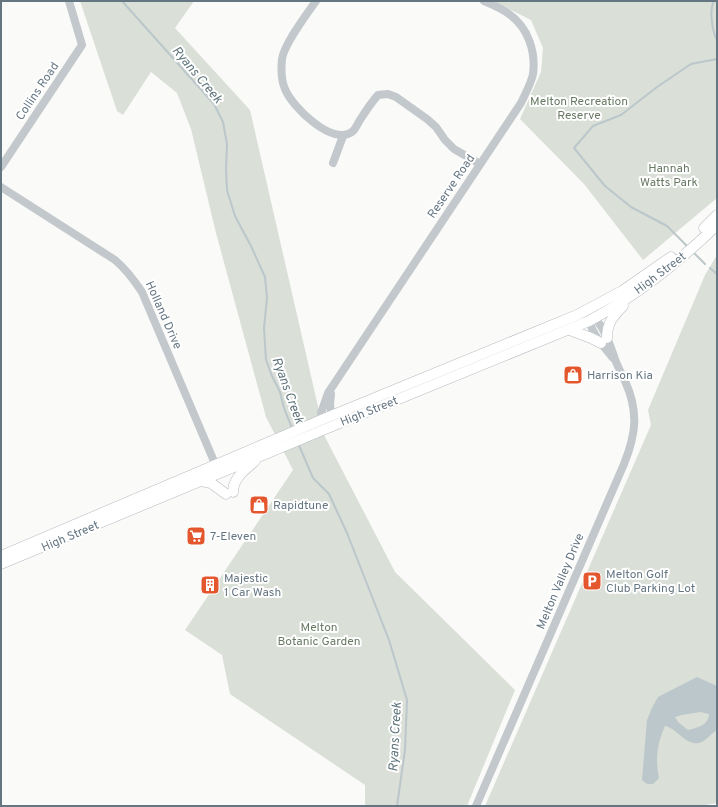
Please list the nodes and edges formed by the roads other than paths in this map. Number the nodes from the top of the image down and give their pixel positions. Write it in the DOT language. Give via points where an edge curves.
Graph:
graph roads {
  1 [pos="69,1"];
  2 [pos="316,1"];
  3 [pos="484,1"];
  4 [pos="343,136"];
  5 [pos="333,163"];
  6 [pos="480,164"];
  7 [pos="1,167"];
  8 [pos="1,187"];
  9 [pos="717,215"];
  10 [pos="717,224"];
  11 [pos="697,239"];
  12 [pos="684,250"];
  13 [pos="652,280"];
  14 [pos="587,310"];
  15 [pos="592,320"];
  16 [pos="570,330"];
  17 [pos="604,340"];
  18 [pos="331,389"];
  19 [pos="332,421"];
  20 [pos="322,425"];
  21 [pos="297,436"];
  22 [pos="261,455"];
  23 [pos="217,469"];
  24 [pos="201,481"];
  25 [pos="1,556"];
  26 [pos="1,564"];
  27 [pos="476,806"];
  1 -- 7 [label="street, Collins Road" via="82,41 81,48"];
  2 -- 4 [label="street" via="282,57 282,75 285,89 294,105 305,116 334,135"];
  3 -- 6 [label="street, Reserve Road" via="510,14 521,25 528,37 534,61 532,75 521,103"];
  4 -- 5 [label="street"];
  4 -- 6 [label="street" via="353,131 378,95 388,94 427,119 454,149"];
  6 -- 18 [label="street, Reserve Road"];
  8 -- 23 [label="street, Holland Drive" via="115,260 135,280"];
  9 -- 11 [label="main road, High Street"];
  10 -- 11 [label="main road, High Street"];
  11 -- 12 [label="main road, High Street"];
  12 -- 13 [label="main road, High Street"];
  12 -- 14 [label="main road, High Street" via="628,287"];
  13 -- 15 [label="main road, High Street"];
  13 -- 17 [label="main road" via="614,314"];
  14 -- 15 [label="street, Melton Valley Drive"];
  14 -- 19 [label="main road, High Street"];
  15 -- 16 [label="main road, High Street"];
  15 -- 17 [label="street, Melton Valley Drive"];
  16 -- 17 [label="main road"];
  16 -- 19 [label="main road, High Street"];
  17 -- 27 [label="street, Melton Valley Drive" via="632,398 634,432 630,448"];
  18 -- 19 [label="street"];
  18 -- 20 [label="street, Reserve Road" via="323,405"];
  19 -- 20 [label="main road, High Street"];
  20 -- 21 [label="main road, High Street"];
  21 -- 22 [label="main road, High Street"];
  21 -- 23 [label="main road, High Street"];
  22 -- 23 [label="main road, High Street"];
  22 -- 24 [label="main road" via="236,479 229,493 211,483"];
  23 -- 24 [label="main road, High Street"];
  23 -- 25 [label="main road, High Street"];
  24 -- 26 [label="main road, High Street"];
}
